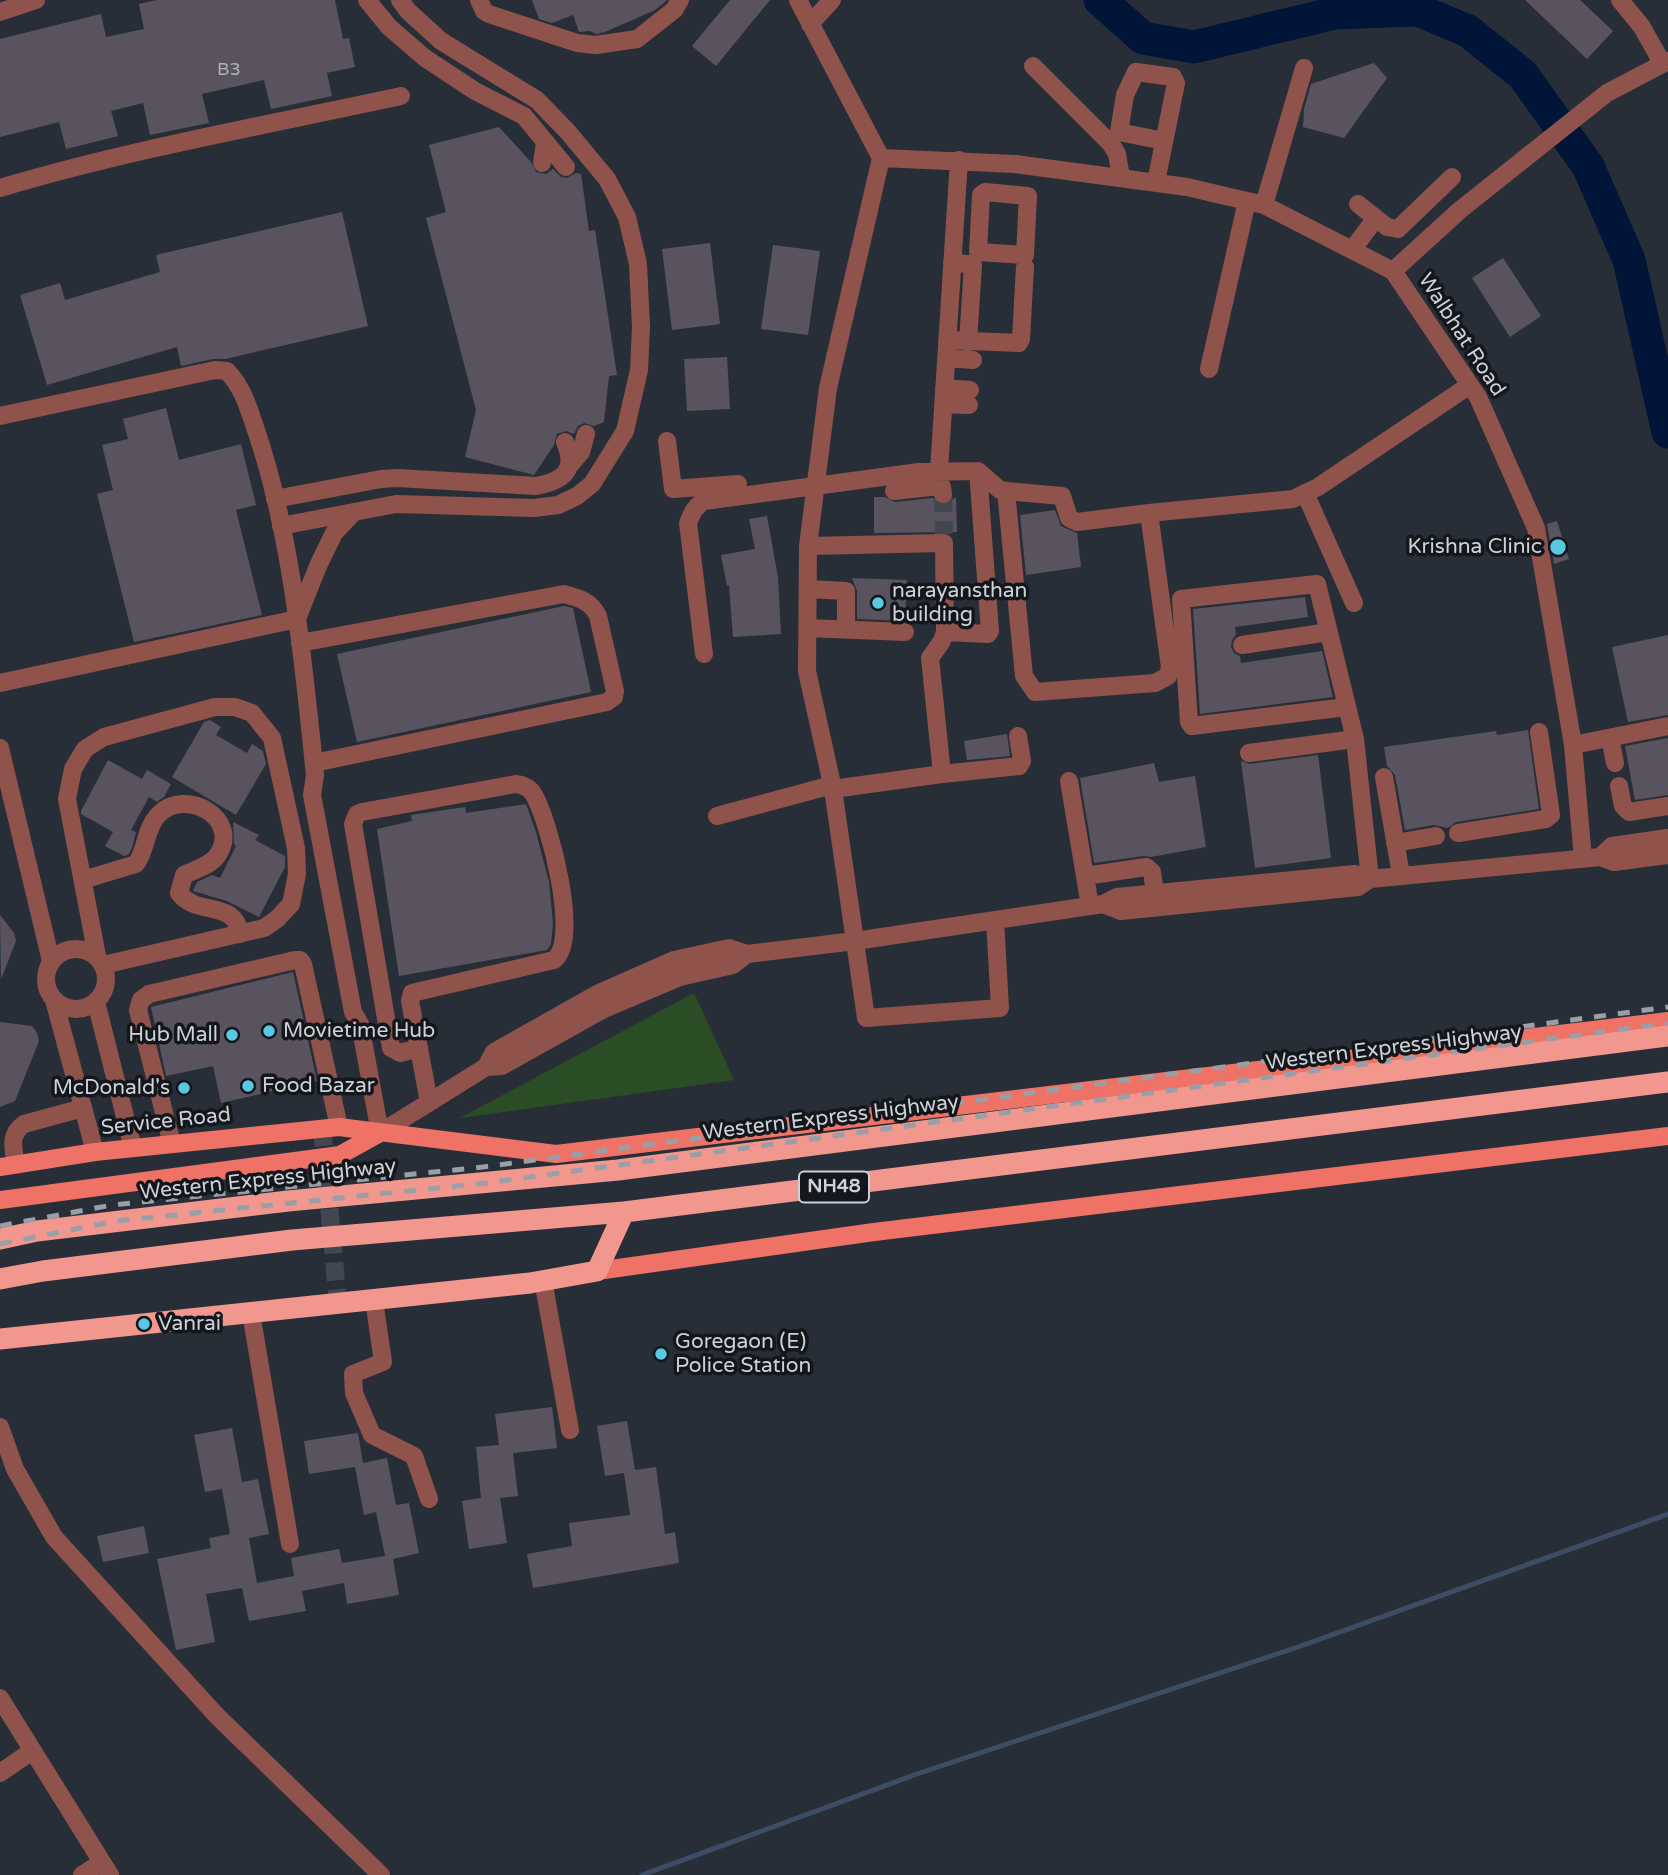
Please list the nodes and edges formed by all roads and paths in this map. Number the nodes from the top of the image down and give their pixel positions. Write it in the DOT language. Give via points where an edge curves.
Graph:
graph roads {
  1 [pos="367,0"];
  2 [pos="479,0"];
  3 [pos="680,0"];
  4 [pos="798,0"];
  5 [pos="832,0"];
  6 [pos="1620,0"];
  7 [pos="31,1"];
  8 [pos="404,5"];
  9 [pos="0,12"];
  10 [pos="810,24"];
  11 [pos="389,27"];
  12 [pos="1665,62"];
  13 [pos="1033,66"];
  14 [pos="1304,68"];
  15 [pos="401,96"];
  16 [pos="537,100"];
  17 [pos="524,116"];
  18 [pos="1164,141"];
  19 [pos="545,142"];
  20 [pos="881,158"];
  21 [pos="959,160"];
  22 [pos="542,163"];
  23 [pos="1016,164"];
  24 [pos="566,167"];
  25 [pos="1121,177"];
  26 [pos="1156,182"];
  27 [pos="0,188"];
  28 [pos="1013,193"];
  29 [pos="1255,203"];
  30 [pos="1358,204"];
  31 [pos="1460,210"];
  32 [pos="1376,218"];
  33 [pos="1352,250"];
  34 [pos="952,262"];
  35 [pos="1025,267"];
  36 [pos="1393,271"];
  37 [pos="968,342"];
  38 [pos="946,349"];
  39 [pos="973,360"];
  40 [pos="1209,369"];
  41 [pos="1470,385"];
  42 [pos="943,402"];
  43 [pos="0,416"];
  44 [pos="586,434"];
  45 [pos="667,441"];
  46 [pos="565,442"];
  47 [pos="570,465"];
  48 [pos="939,471"];
  49 [pos="978,471"];
  50 [pos="920,480"];
  51 [pos="459,481"];
  52 [pos="550,483"];
  53 [pos="738,484"];
  54 [pos="815,486"];
  55 [pos="894,491"];
  56 [pos="1006,491"];
  57 [pos="715,493"];
  58 [pos="1305,493"];
  59 [pos="943,494"];
  60 [pos="275,499"];
  61 [pos="457,505"];
  62 [pos="558,505"];
  63 [pos="354,512"];
  64 [pos="1149,513"];
  65 [pos="281,526"];
  66 [pos="808,546"];
  67 [pos="808,589"];
  68 [pos="1354,603"];
  69 [pos="297,619"];
  70 [pos="807,628"];
  71 [pos="846,629"];
  72 [pos="905,632"];
  73 [pos="945,632"];
  74 [pos="1329,632"];
  75 [pos="300,643"];
  76 [pos="1242,645"];
  77 [pos="704,654"];
  78 [pos="0,683"];
  79 [pos="1346,707"];
  80 [pos="1668,726"];
  81 [pos="1539,732"];
  82 [pos="1353,735"];
  83 [pos="1018,736"];
  84 [pos="1610,738"];
  85 [pos="1573,745"];
  86 [pos="0,748"];
  87 [pos="1249,753"];
  88 [pos="1615,763"];
  89 [pos="314,769"];
  90 [pos="942,774"];
  91 [pos="1384,777"];
  92 [pos="1069,781"];
  93 [pos="1619,786"];
  94 [pos="832,787"];
  95 [pos="1577,795"];
  96 [pos="1550,800"];
  97 [pos="1662,807"];
  98 [pos="717,816"];
  99 [pos="1458,833"];
  100 [pos="1436,836"];
  101 [pos="1395,843"];
  102 [pos="1665,844"];
  103 [pos="1591,858"];
  104 [pos="1401,874"];
  105 [pos="1085,876"];
  106 [pos="1370,879"];
  107 [pos="82,880"];
  108 [pos="1275,889"];
  109 [pos="1155,893"];
  110 [pos="1097,905"];
  111 [pos="995,920"];
  112 [pos="240,934"];
  113 [pos="855,941"];
  114 [pos="100,960"];
  115 [pos="51,961"];
  116 [pos="54,1000"];
  117 [pos="96,1002"];
  118 [pos="1668,1021"];
  119 [pos="1668,1036"];
  120 [pos="419,1048"];
  121 [pos="1668,1082"];
  122 [pos="429,1101"];
  123 [pos="83,1108"];
  124 [pos="339,1127"];
  125 [pos="380,1133"];
  126 [pos="1668,1136"];
  127 [pos="172,1144"];
  128 [pos="133,1148"];
  129 [pos="95,1152"];
  130 [pos="8,1166"];
  131 [pos="0,1200"];
  132 [pos="624,1212"];
  133 [pos="0,1239"];
  134 [pos="597,1270"];
  135 [pos="0,1279"];
  136 [pos="543,1280"];
  137 [pos="374,1300"];
  138 [pos="251,1313"];
  139 [pos="0,1339"];
  140 [pos="0,1427"];
  141 [pos="570,1430"];
  142 [pos="429,1499"];
  143 [pos="290,1544"];
  144 [pos="0,1698"];
  145 [pos="32,1751"];
  146 [pos="0,1773"];
  147 [pos="106,1868"];
  148 [pos="82,1875"];
  149 [pos="381,1875"];
  1 -- 11 [label="street"];
  2 -- 3 [label="street" via="489,14 586,46 637,39"];
  4 -- 10 [label="street"];
  5 -- 10 [label="street"];
  6 -- 12 [label="street"];
  7 -- 9 [label="street"];
  8 -- 11 [label="street"];
  8 -- 16 [label="street" via="441,41"];
  10 -- 20 [label="street"];
  11 -- 17 [label="street" via="465,85"];
  12 -- 31 [label="street" via="1607,93"];
  13 -- 25 [label="street" via="1111,144"];
  14 -- 29 [label="street"];
  15 -- 27 [label="street" via="188,141"];
  16 -- 17 [label="street"];
  16 -- 62 [label="street" via="607,179 627,217 638,264 639,370 625,431 593,484"];
  17 -- 19 [label="street"];
  18 -- 26 [label="street"];
  19 -- 22 [label="street"];
  19 -- 24 [label="street"];
  20 -- 21 [label="street, Walbhat Road"];
  20 -- 54 [label="street" via="828,387"];
  21 -- 23 [label="street, Walbhat Road"];
  21 -- 34 [label="street"];
  23 -- 25 [label="street, Walbhat Road"];
  23 -- 28 [label="street"];
  25 -- 26 [label="street, Walbhat Road"];
  26 -- 29 [label="street, Walbhat Road"];
  29 -- 33 [label="street, Walbhat Road"];
  29 -- 40 [label="street"];
  30 -- 32 [label="street"];
  31 -- 32 [label="street" via="1446,183 1398,229"];
  31 -- 36 [label="street"];
  32 -- 33 [label="street"];
  33 -- 36 [label="street, Walbhat Road"];
  34 -- 37 [label="street" via="973,265"];
  34 -- 38 [label="street"];
  35 -- 37 [label="street" via="1020,342"];
  36 -- 41 [label="street, Walbhat Road"];
  37 -- 38 [label="street"];
  38 -- 39 [label="street"];
  38 -- 42 [label="street"];
  41 -- 58 [label="street"];
  41 -- 85 [label="street, Walbhat Road" via="1536,528"];
  42 -- 42 [label="street" via="969,404"];
  42 -- 48 [label="street"];
  43 -- 60 [label="street" via="227,371 244,395"];
  44 -- 47 [label="street" via="581,453"];
  45 -- 57 [label="street" via="673,489"];
  46 -- 47 [label="street"];
  47 -- 52 [label="street" via="560,480"];
  48 -- 49 [label="street"];
  48 -- 50 [label="street"];
  49 -- 56 [label="street"];
  49 -- 73 [label="street" via="990,631"];
  50 -- 54 [label="street"];
  50 -- 55 [label="street"];
  50 -- 59 [label="street" via="941,486"];
  51 -- 52 [label="street"];
  51 -- 60 [label="street" via="381,479"];
  51 -- 61 [label="street"];
  52 -- 62 [label="street"];
  53 -- 57 [label="street"];
  54 -- 57 [label="street"];
  54 -- 66 [label="street"];
  56 -- 64 [label="street" via="1062,496 1072,521"];
  56 -- 64 [label="street" via="1024,676 1035,692 1155,683 1168,676"];
  57 -- 77 [label="street" via="692,511 688,523"];
  58 -- 64 [label="street" via="1293,499"];
  58 -- 68 [label="street"];
  60 -- 65 [label="street"];
  61 -- 62 [label="street"];
  61 -- 63 [label="street" via="396,504"];
  63 -- 65 [label="street"];
  63 -- 69 [label="street" via="334,533"];
  65 -- 69 [label="street"];
  66 -- 67 [label="street"];
  66 -- 73 [label="street" via="944,538"];
  67 -- 70 [label="street"];
  67 -- 71 [label="street" via="846,591"];
  69 -- 75 [label="street"];
  69 -- 78 [label="street"];
  70 -- 71 [label="street"];
  70 -- 94 [label="street" via="807,671"];
  71 -- 72 [label="street"];
  73 -- 90 [label="street" via="930,658"];
  74 -- 76 [label="street"];
  74 -- 79 [label="street"];
  74 -- 79 [label="street" via="1314,583 1181,600 1189,722 1196,727"];
  75 -- 89 [label="street"];
  75 -- 89 [label="street" via="564,594 594,607 615,691 607,702"];
  79 -- 82 [label="street"];
  80 -- 84 [label="street"];
  81 -- 96 [label="street"];
  82 -- 87 [label="street"];
  82 -- 106 [label="street"];
  83 -- 90 [label="street" via="1019,766"];
  84 -- 85 [label="street"];
  84 -- 88 [label="street"];
  85 -- 95 [label="street, Walbhat Road"];
  86 -- 115 [label="street"];
  89 -- 125 [label="street" via="312,795"];
  90 -- 94 [label="street"];
  91 -- 101 [label="street"];
  92 -- 105 [label="street"];
  93 -- 97 [label="street" via="1629,812"];
  94 -- 98 [label="street"];
  94 -- 113 [label="street"];
  95 -- 96 [label="street"];
  95 -- 103 [label="street, Walbhat Road"];
  96 -- 99 [label="street" via="1552,810 1546,819"];
  97 -- 102 [label="street"];
  100 -- 101 [label="street"];
  101 -- 104 [label="street"];
  102 -- 103 [label="street" via="1614,862"];
  103 -- 104 [label="street"];
  104 -- 106 [label="street"];
  105 -- 109 [label="street" via="1146,867 1152,872"];
  105 -- 110 [label="street"];
  106 -- 108 [label="street" via="1358,887"];
  107 -- 112 [label="street" via="136,864 158,816 169,806 197,805 220,822 222,845 210,862 184,875 179,892 190,903 232,914"];
  107 -- 112 [label="street" via="67,799 73,769 85,749 104,737 215,707 252,713 272,738 296,848 297,874 291,904 277,919"];
  107 -- 114 [label="street"];
  108 -- 109 [label="street"];
  108 -- 110 [label="street" via="1121,911"];
  109 -- 110 [label="street" via="1117,897"];
  110 -- 111 [label="street"];
  111 -- 113 [label="street"];
  111 -- 113 [label="street" via="1000,1008 866,1018"];
  112 -- 114 [label="street"];
  113 -- 122 [label="street" via="747,954 729,948 600,1001 494,1052 486,1067"];
  114 -- 115 [label="street" via="78,948"];
  114 -- 117 [label="street" via="106,985"];
  115 -- 116 [label="street" via="46,981"];
  116 -- 117 [label="street" via="72,1009"];
  116 -- 123 [label="street"];
  117 -- 128 [label="street"];
  118 -- 125 [label="main road, Service Road" via="556,1154"];
  119 -- 133 [label="highway, Western Express Highway / NH48" via="618,1170 288,1201"];
  120 -- 120 [label="street" via="412,993 554,960 563,950 561,880 534,794 524,785 362,812 355,818 391,1048 400,1053"];
  120 -- 122 [label="street"];
  121 -- 132 [label="highway, NH48"];
  122 -- 125 [label="street"];
  123 -- 129 [label="street"];
  123 -- 130 [label="street" via="16,1129"];
  124 -- 125 [label="main road, Service Road"];
  124 -- 127 [label="main road, Service Road"];
  124 -- 127 [label="street" via="303,964 295,960 149,993 141,1000 138,1010"];
  125 -- 131 [label="main road" via="340,1156"];
  126 -- 134 [label="main road"];
  127 -- 128 [label="main road, Service Road"];
  128 -- 129 [label="main road, Service Road"];
  129 -- 130 [label="main road, Service Road"];
  132 -- 134 [label="highway"];
  132 -- 135 [label="highway, NH48" via="292,1240"];
  134 -- 136 [label="highway"];
  136 -- 137 [label="highway"];
  136 -- 141 [label="street"];
  137 -- 138 [label="highway"];
  137 -- 142 [label="street" via="383,1362 353,1374 354,1393 372,1435 414,1456"];
  138 -- 139 [label="highway"];
  138 -- 143 [label="street"];
  140 -- 149 [label="street" via="15,1469 54,1536 217,1716"];
  144 -- 145 [label="street"];
  145 -- 146 [label="street"];
  145 -- 147 [label="street"];
  147 -- 148 [label="street"];
}
